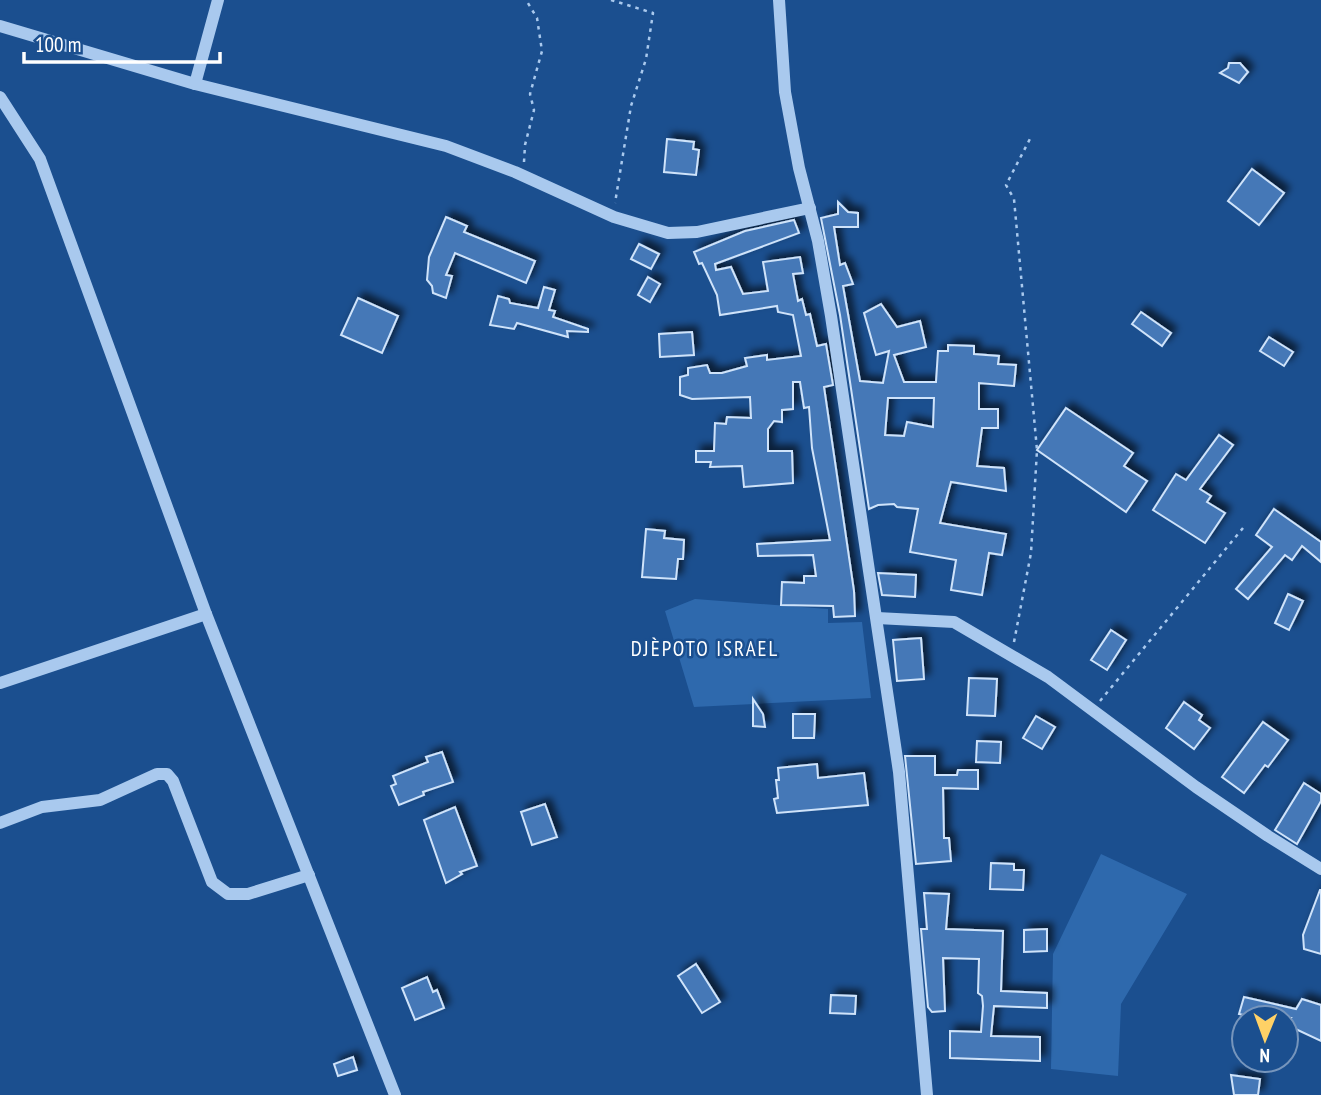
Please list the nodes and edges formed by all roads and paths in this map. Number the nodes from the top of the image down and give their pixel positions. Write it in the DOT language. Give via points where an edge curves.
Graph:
graph roads {
  1 [pos="218,0"];
  2 [pos="526,0"];
  3 [pos="611,0"];
  4 [pos="779,0"];
  5 [pos="0,26"];
  6 [pos="195,84"];
  7 [pos="0,97"];
  8 [pos="1032,135"];
  9 [pos="523,176"];
  10 [pos="810,208"];
  11 [pos="614,217"];
  12 [pos="1243,528"];
  13 [pos="206,614"];
  14 [pos="877,618"];
  15 [pos="1011,655"];
  16 [pos="0,683"];
  17 [pos="1093,709"];
  18 [pos="0,823"];
  19 [pos="1321,869"];
  20 [pos="309,875"];
  21 [pos="395,1095"];
  22 [pos="927,1095"];
  1 -- 6 [label="street"];
  2 -- 9 [label="path" via="537,18 542,51 530,94 534,110"];
  3 -- 11 [label="path" via="653,13 646,59 631,106"];
  4 -- 10 [label="street" via="785,92"];
  5 -- 6 [label="street"];
  6 -- 9 [label="street" via="446,146"];
  7 -- 13 [label="street" via="40,159"];
  8 -- 15 [label="path" via="1006,185 1014,200 1037,450 1031,553"];
  9 -- 11 [label="street"];
  10 -- 11 [label="street" via="697,232 668,233"];
  10 -- 14 [label="street"];
  12 -- 17 [label="path"];
  13 -- 16 [label="street"];
  13 -- 20 [label="street"];
  14 -- 15 [label="street" via="954,622"];
  14 -- 22 [label="street" via="899,772"];
  15 -- 17 [label="street"];
  17 -- 19 [label="street" via="1196,787"];
  18 -- 20 [label="street" via="42,807 100,800 167,774 212,882 228,894 248,894"];
  20 -- 21 [label="street"];
}
